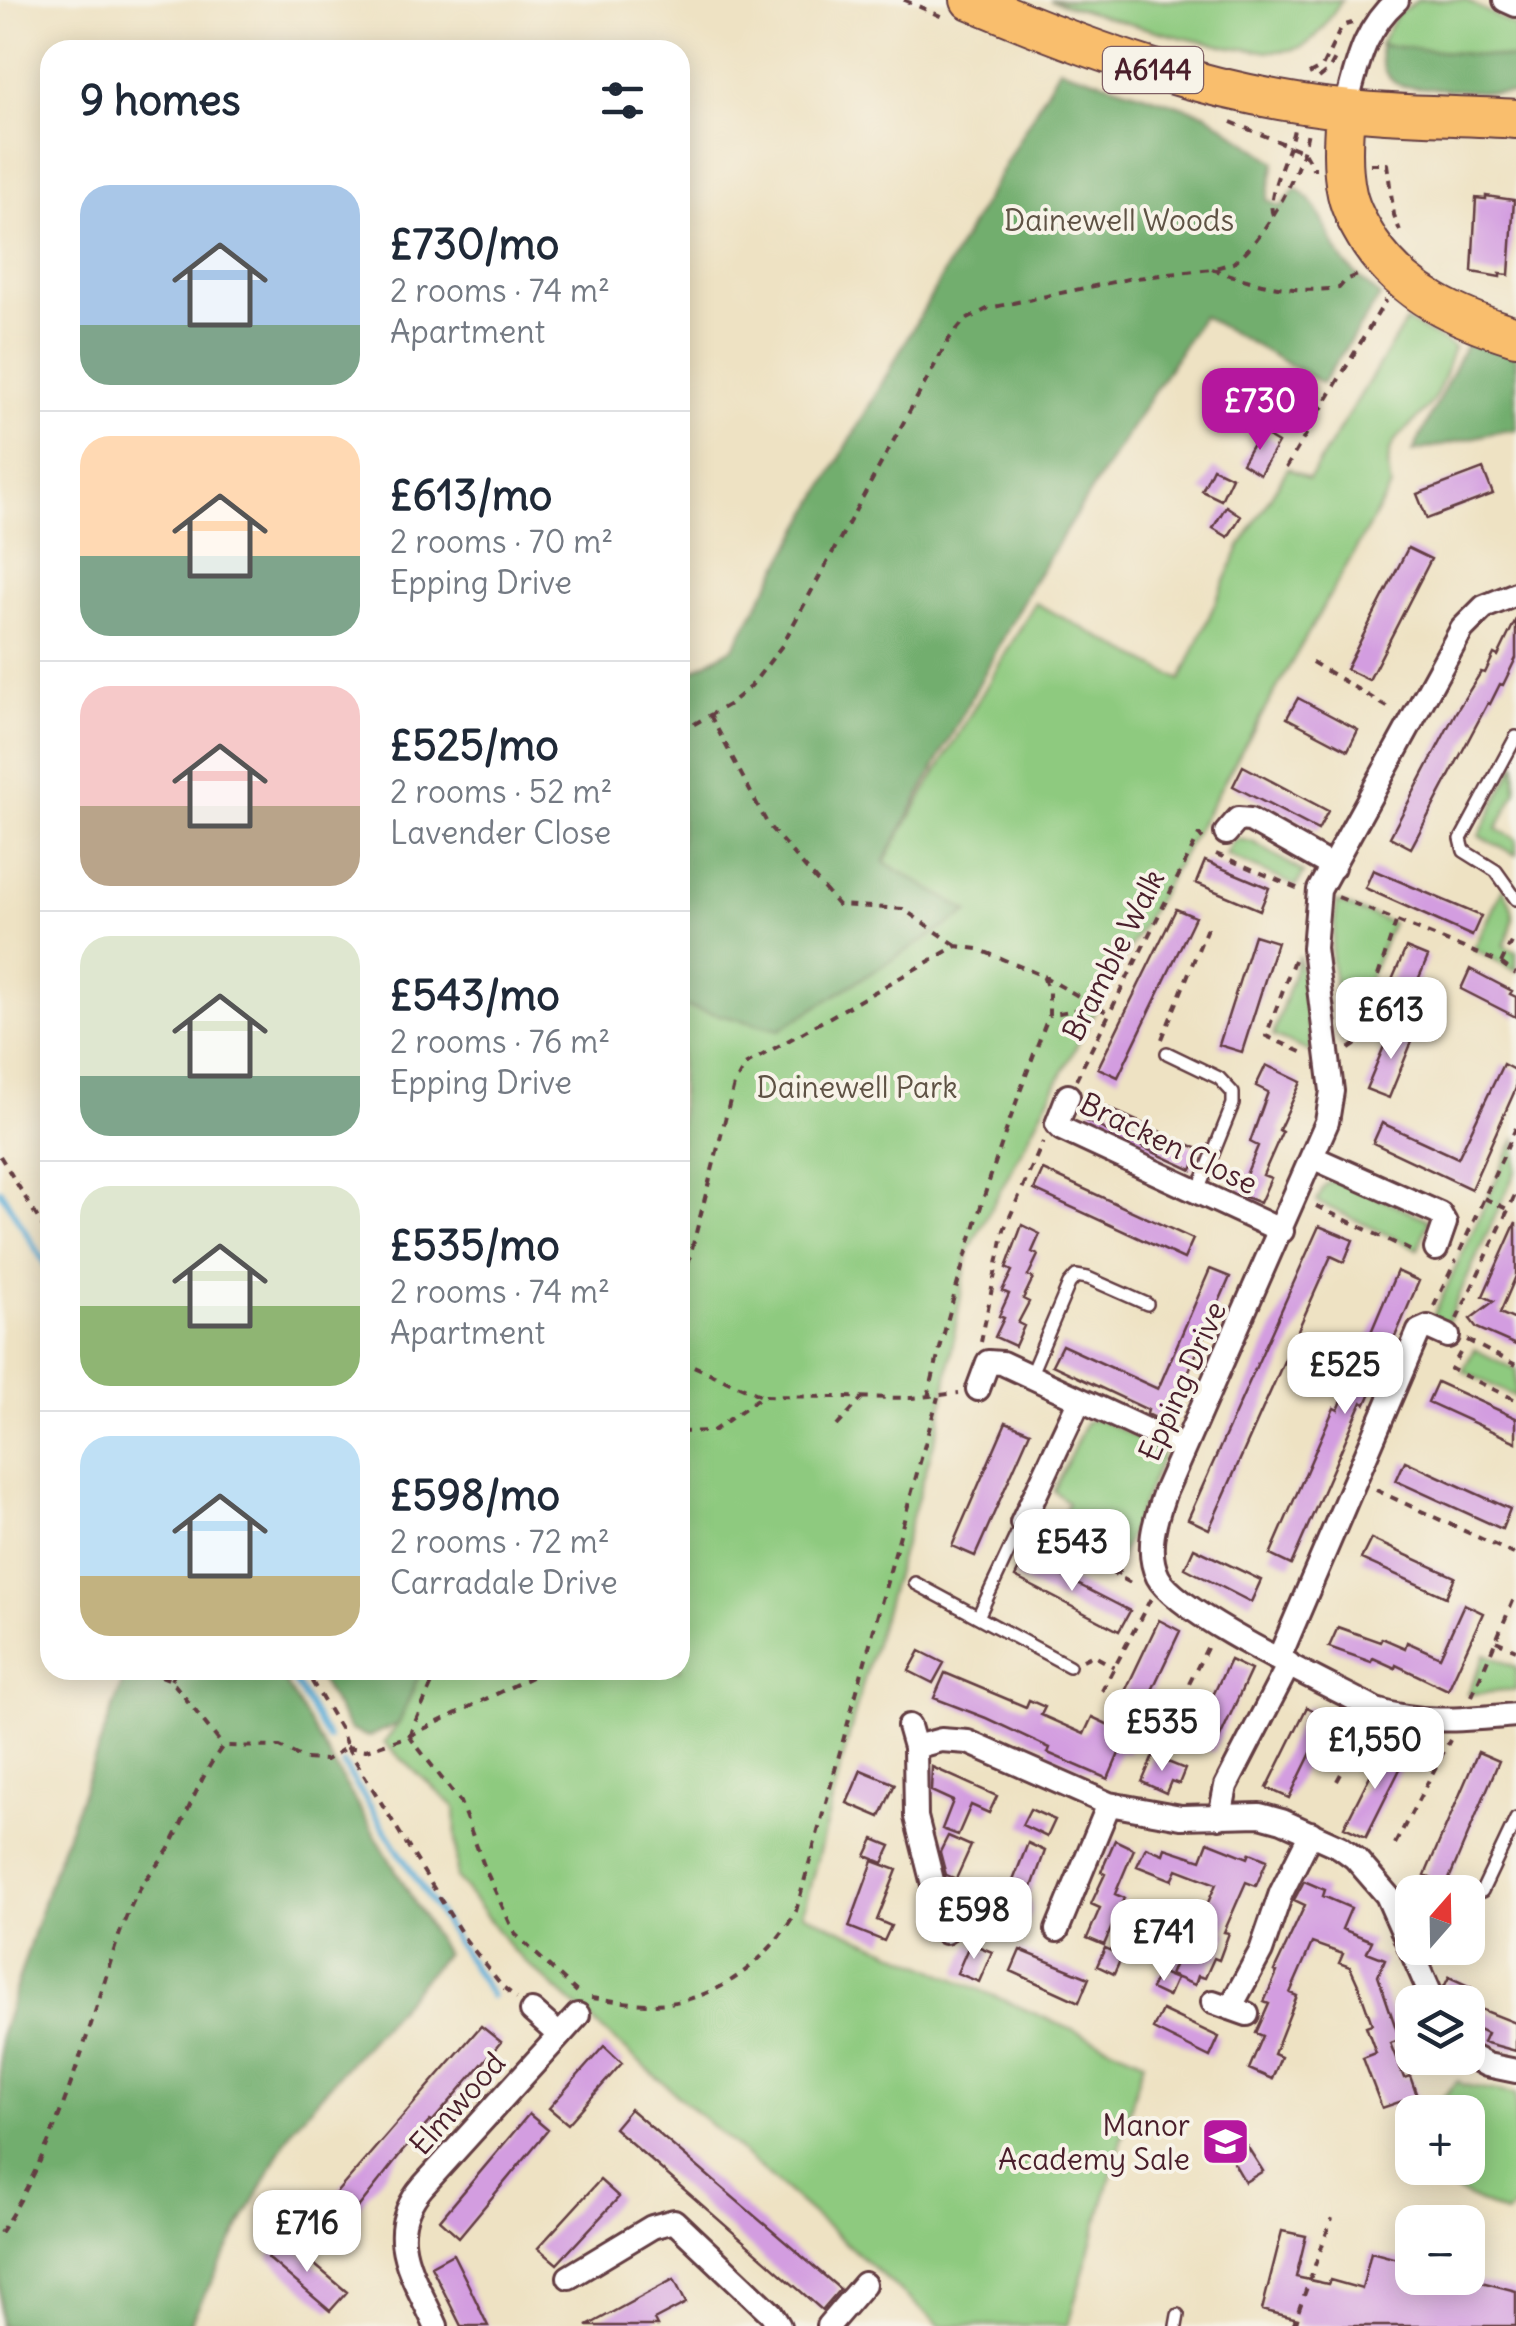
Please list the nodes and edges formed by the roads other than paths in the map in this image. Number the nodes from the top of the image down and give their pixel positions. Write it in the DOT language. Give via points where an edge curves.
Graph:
graph roads {
  1 [pos="970,0"];
  2 [pos="1397,0"];
  3 [pos="1504,0"];
  4 [pos="1516,6"];
  5 [pos="1345,110"];
  6 [pos="1516,119"];
  7 [pos="1516,336"];
  8 [pos="1516,594"];
  9 [pos="1516,737"];
  10 [pos="1226,833"];
  11 [pos="1333,867"];
  12 [pos="1516,899"];
  13 [pos="1167,1052"];
  14 [pos="1068,1096"];
  15 [pos="1314,1158"];
  16 [pos="1198,1192"];
  17 [pos="1282,1231"];
  18 [pos="1436,1258"];
  19 [pos="1147,1304"];
  20 [pos="1449,1334"];
  21 [pos="1030,1376"];
  22 [pos="978,1389"];
  23 [pos="1080,1401"];
  24 [pos="1184,1448"];
  25 [pos="1022,1522"];
  26 [pos="916,1583"];
  27 [pos="978,1617"];
  28 [pos="1284,1661"];
  29 [pos="1069,1666"];
  30 [pos="1516,1714"];
  31 [pos="1109,1804"];
  32 [pos="1220,1817"];
  33 [pos="1516,1819"];
  34 [pos="1310,1833"];
  35 [pos="1485,1885"];
  36 [pos="1057,1930"];
  37 [pos="946,1932"];
  38 [pos="1426,1985"];
  39 [pos="1230,2008"];
  40 [pos="532,2011"];
  41 [pos="578,2015"];
  42 [pos="558,2036"];
  43 [pos="1485,2064"];
  44 [pos="1516,2072"];
  45 [pos="569,2277"];
  46 [pos="864,2284"];
  47 [pos="436,2326"];
  48 [pos="779,2326"];
  49 [pos="828,2326"];
  1 -- 5 [label="main road, A6144" via="1138,66"];
  2 -- 5 [label="street" via="1370,33"];
  3 -- 4 [label="street"];
  5 -- 6 [label="main road, A6144"];
  5 -- 7 [label="main road" via="1346,191 1361,229 1393,273 1470,322"];
  8 -- 11 [label="street, Epping Drive" via="1484,607 1462,630"];
  9 -- 12 [label="lane" via="1461,845 1496,871"];
  10 -- 11 [label="street" via="1238,819 1250,820"];
  11 -- 15 [label="street, Epping Drive" via="1318,894 1314,928 1331,1108"];
  13 -- 16 [label="lane" via="1220,1078 1233,1093"];
  14 -- 16 [label="street, Bracken Close" via="1057,1124"];
  15 -- 17 [label="street, Epping Drive"];
  15 -- 18 [label="street" via="1440,1214 1446,1223"];
  16 -- 17 [label="street, Bracken Close"];
  17 -- 24 [label="street, Epping Drive"];
  19 -- 21 [label="lane" via="1076,1276"];
  20 -- 28 [label="street" via="1425,1323 1354,1480"];
  21 -- 22 [label="street" via="994,1360"];
  21 -- 23 [label="street"];
  23 -- 24 [label="street"];
  23 -- 25 [label="street"];
  24 -- 28 [label="street, Epping Drive" via="1156,1518 1156,1588"];
  25 -- 27 [label="lane"];
  26 -- 27 [label="lane"];
  27 -- 29 [label="lane"];
  28 -- 30 [label="street" via="1404,1718"];
  28 -- 32 [label="street" via="1226,1786"];
  31 -- 32 [label="street"];
  31 -- 36 [label="street"];
  31 -- 37 [label="street" via="968,1742 912,1736 916,1817"];
  32 -- 34 [label="street" via="1260,1815"];
  33 -- 35 [label="lane"];
  34 -- 38 [label="street" via="1355,1858 1386,1895"];
  34 -- 39 [label="street"];
  40 -- 42 [label="street"];
  41 -- 42 [label="street, Elmwood"];
  42 -- 47 [label="street, Elmwood" via="404,2211 402,2250"];
  43 -- 44 [label="street"];
  45 -- 48 [label="street" via="652,2227 674,2221"];
  46 -- 49 [label="street"];
}
